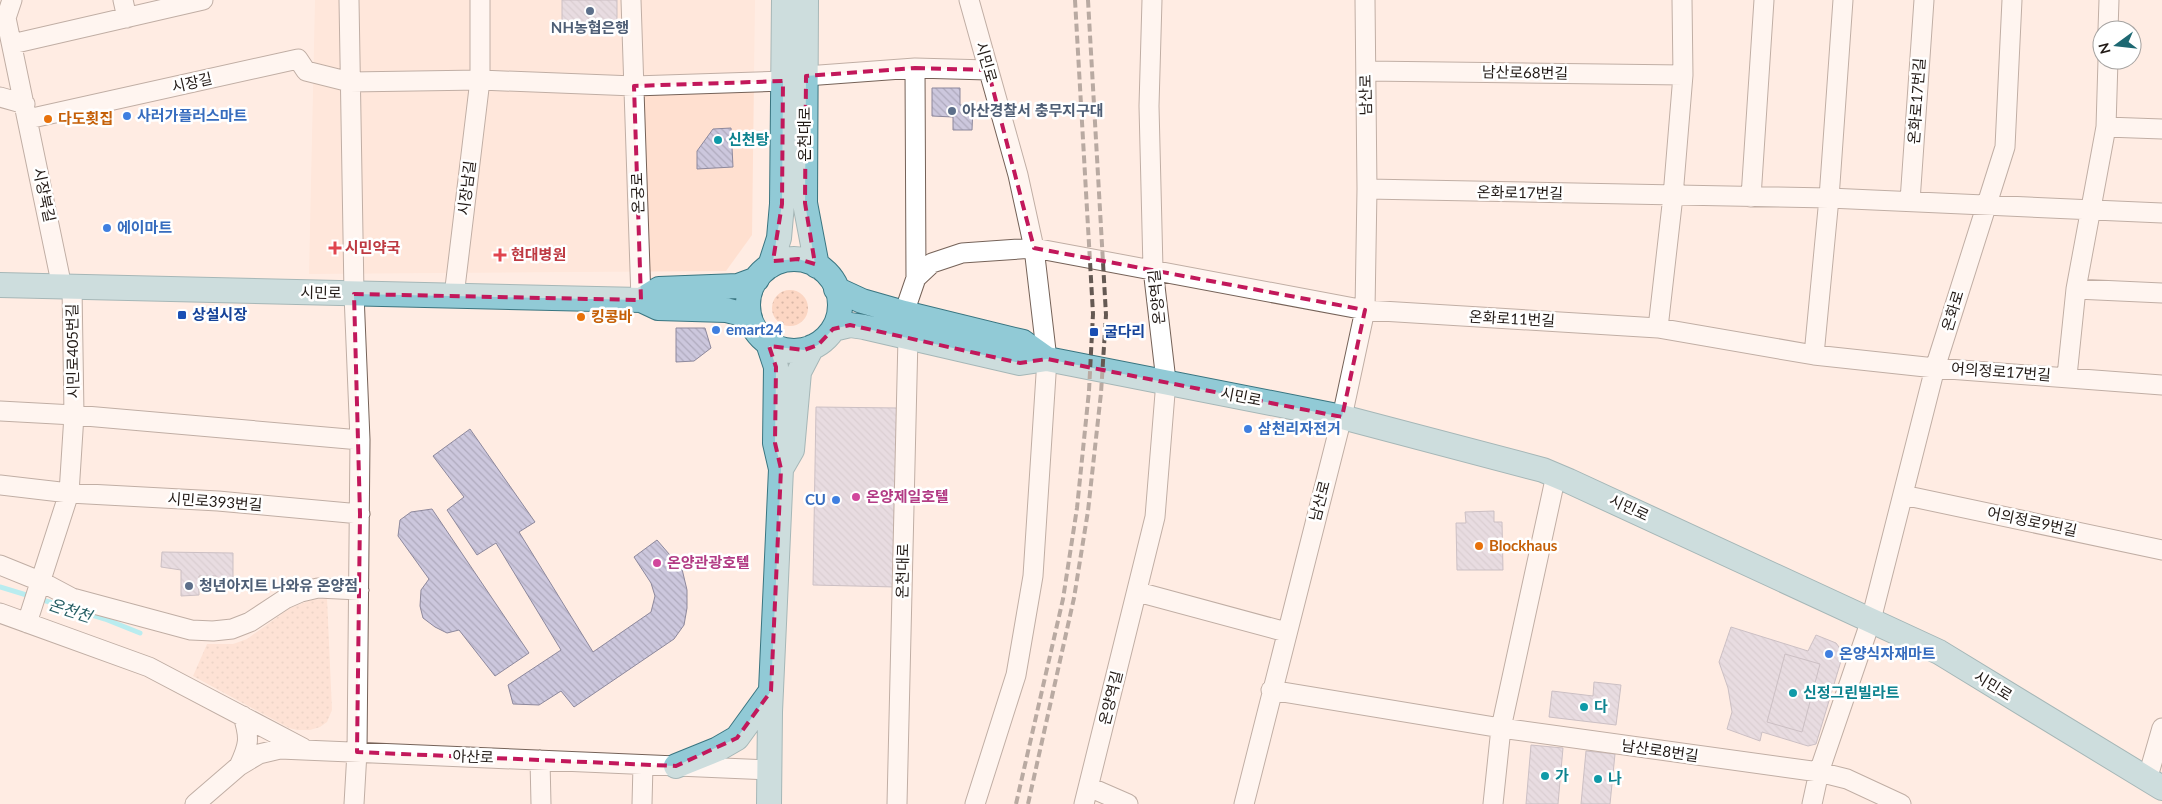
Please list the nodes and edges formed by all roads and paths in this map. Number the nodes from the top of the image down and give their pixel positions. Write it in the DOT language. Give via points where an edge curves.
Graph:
graph roads {
  1 [pos="12,0"];
  2 [pos="203,0"];
  3 [pos="349,0"];
  4 [pos="480,0"];
  5 [pos="631,0"];
  6 [pos="784,0"];
  7 [pos="806,0"];
  8 [pos="969,0"];
  9 [pos="1152,0"];
  10 [pos="1365,0"];
  11 [pos="1682,0"];
  12 [pos="1764,0"];
  13 [pos="1843,0"];
  14 [pos="1924,0"];
  15 [pos="2012,0"];
  16 [pos="2109,0"];
  17 [pos="125,9"];
  18 [pos="2108,20"];
  19 [pos="12,44"];
  20 [pos="915,68"];
  21 [pos="988,70"];
  22 [pos="2108,70"];
  23 [pos="1366,71"];
  24 [pos="1683,75"];
  25 [pos="806,76"];
  26 [pos="480,80"];
  27 [pos="350,82"];
  28 [pos="783,82"];
  29 [pos="634,86"];
  30 [pos="0,97"];
  31 [pos="27,112"];
  32 [pos="2106,127"];
  33 [pos="2162,128"];
  34 [pos="1367,189"];
  35 [pos="1673,196"];
  36 [pos="1752,197"];
  37 [pos="1830,198"];
  38 [pos="1910,201"];
  39 [pos="1985,207"];
  40 [pos="2092,210"];
  41 [pos="2162,213"];
  42 [pos="1034,248"];
  43 [pos="817,266"];
  44 [pos="1153,269"];
  45 [pos="763,272"];
  46 [pos="916,278"];
  47 [pos="0,285"];
  48 [pos="67,287"];
  49 [pos="836,289"];
  50 [pos="2076,289"];
  51 [pos="2162,293"];
  52 [pos="354,294"];
  53 [pos="454,296"];
  54 [pos="641,300"];
  55 [pos="1365,310"];
  56 [pos="904,313"];
  57 [pos="749,316"];
  58 [pos="1658,328"];
  59 [pos="833,329"];
  60 [pos="908,337"];
  61 [pos="768,343"];
  62 [pos="812,347"];
  63 [pos="1814,355"];
  64 [pos="1047,359"];
  65 [pos="1935,368"];
  66 [pos="2067,376"];
  67 [pos="1166,381"];
  68 [pos="2162,385"];
  69 [pos="0,411"];
  70 [pos="74,415"];
  71 [pos="1342,417"];
  72 [pos="360,440"];
  73 [pos="781,469"];
  74 [pos="1556,475"];
  75 [pos="0,485"];
  76 [pos="69,493"];
  77 [pos="1903,495"];
  78 [pos="360,514"];
  79 [pos="2162,550"];
  80 [pos="0,565"];
  81 [pos="42,582"];
  82 [pos="359,590"];
  83 [pos="1138,592"];
  84 [pos="0,613"];
  85 [pos="1871,620"];
  86 [pos="27,624"];
  87 [pos="1286,632"];
  88 [pos="1271,690"];
  89 [pos="771,691"];
  90 [pos="242,716"];
  91 [pos="1501,728"];
  92 [pos="2162,728"];
  93 [pos="306,750"];
  94 [pos="357,752"];
  95 [pos="540,760"];
  96 [pos="643,765"];
  97 [pos="239,766"];
  98 [pos="676,766"];
  99 [pos="769,770"];
  100 [pos="1819,772"];
  101 [pos="2154,784"];
  102 [pos="1086,795"];
  103 [pos="195,804"];
  104 [pos="354,804"];
  105 [pos="541,804"];
  106 [pos="642,804"];
  107 [pos="769,804"];
  108 [pos="897,804"];
  109 [pos="975,804"];
  110 [pos="1128,804"];
  111 [pos="1244,804"];
  112 [pos="1493,804"];
  113 [pos="1812,804"];
  114 [pos="1900,804"];
  1 -- 19 [label="street, 시장북길" via="6,18"];
  2 -- 17 [label="street"];
  3 -- 27 [label="street"];
  4 -- 26 [label="street, 시장남길"];
  5 -- 29 [label="street, 온궁로"];
  6 -- 28 [label="main road, 온천대로"];
  7 -- 25 [label="main road, 온천대로"];
  8 -- 21 [label="street, 시민로"];
  9 -- 44 [label="street, 온양역길" via="1149,106"];
  10 -- 23 [label="street, 남산로"];
  11 -- 24 [label="street"];
  12 -- 36 [label="street"];
  13 -- 37 [label="street"];
  14 -- 38 [label="street, 온화로17번길"];
  15 -- 39 [label="street, 온화로" via="2005,147"];
  16 -- 18 [label="street"];
  17 -- 19 [label="street"];
  19 -- 31 [label="street, 시장북길"];
  20 -- 21 [label="street"];
  20 -- 25 [label="street"];
  20 -- 46 [label="street"];
  21 -- 42 [label="street, 시민로" via="1018,175"];
  22 -- 32 [label="street, 어의정로17번길"];
  23 -- 24 [label="street, 남산로68번길"];
  23 -- 34 [label="street, 남산로"];
  24 -- 35 [label="street"];
  25 -- 43 [label="main road, 온천대로" via="805,203"];
  26 -- 27 [label="street"];
  26 -- 29 [label="street"];
  26 -- 53 [label="street, 시장남길"];
  27 -- 31 [label="street, 시장길" via="306,71 298,59"];
  27 -- 52 [label="street"];
  28 -- 29 [label="street"];
  28 -- 45 [label="main road, 온천대로" via="779,238"];
  29 -- 54 [label="street, 온궁로"];
  30 -- 31 [label="street"];
  31 -- 48 [label="street, 시장북길"];
  32 -- 33 [label="street"];
  32 -- 40 [label="street, 어의정로17번길"];
  34 -- 35 [label="street, 온화로17번길"];
  34 -- 55 [label="street, 남산로"];
  35 -- 36 [label="street, 온화로17번길"];
  35 -- 58 [label="street"];
  36 -- 37 [label="street, 온화로17번길"];
  37 -- 38 [label="street, 온화로17번길"];
  37 -- 63 [label="street"];
  38 -- 39 [label="street, 온화로17번길"];
  39 -- 40 [label="street, 온화로17번길"];
  39 -- 65 [label="street, 온화로"];
  40 -- 41 [label="street"];
  40 -- 50 [label="street, 어의정로17번길"];
  42 -- 44 [label="street"];
  42 -- 46 [label="street" via="962,253 932,263"];
  42 -- 64 [label="street, 시민로"];
  43 -- 45 [label="main road" via="798,259 783,260"];
  43 -- 49 [label="main road" via="824,270"];
  44 -- 55 [label="street"];
  44 -- 67 [label="street, 온양역길"];
  45 -- 54 [label="main road, 시민로" via="738,286 659,289"];
  45 -- 57 [label="main road" via="751,288"];
  46 -- 56 [label="street"];
  47 -- 48 [label="main road, 시민로"];
  48 -- 52 [label="main road, 시민로"];
  48 -- 70 [label="street, 시민로405번길"];
  49 -- 56 [label="main road, 시민로" via="862,301"];
  49 -- 59 [label="main road" via="840,309"];
  50 -- 51 [label="street"];
  50 -- 66 [label="street, 어의정로17번길"];
  52 -- 53 [label="main road, 시민로"];
  52 -- 72 [label="street"];
  53 -- 54 [label="main road, 시민로"];
  54 -- 57 [label="main road, 시민로" via="658,308 726,310"];
  55 -- 58 [label="street, 온화로11번길"];
  55 -- 71 [label="street, 남산로"];
  56 -- 64 [label="main road, 시민로" via="1023,342"];
  57 -- 61 [label="main road" via="755,329"];
  58 -- 63 [label="street, 온화로11번길"];
  59 -- 60 [label="main road, 시민로" via="850,325"];
  59 -- 62 [label="main road"];
  60 -- 64 [label="main road, 시민로" via="1020,363"];
  60 -- 108 [label="street, 온천대로"];
  61 -- 62 [label="main road" via="790,351"];
  61 -- 73 [label="main road" via="776,367 775,443"];
  62 -- 73 [label="main road" via="799,372 792,450"];
  63 -- 65 [label="street, 온화로11번길"];
  64 -- 67 [label="main road, 시민로"];
  64 -- 109 [label="street" via="1033,576 1016,675"];
  65 -- 66 [label="street, 어의정로17번길"];
  65 -- 77 [label="street, 온화로"];
  66 -- 68 [label="street, 어의정로17번길"];
  67 -- 71 [label="main road, 시민로"];
  67 -- 83 [label="street, 온양역길" via="1155,517"];
  69 -- 70 [label="street, 시민로405번길"];
  70 -- 72 [label="street"];
  70 -- 76 [label="street, 시민로405번길"];
  71 -- 74 [label="main road, 시민로"];
  71 -- 87 [label="street, 남산로"];
  72 -- 78 [label="street"];
  73 -- 89 [label="main road"];
  74 -- 85 [label="main road, 시민로"];
  74 -- 91 [label="street"];
  75 -- 76 [label="street"];
  76 -- 78 [label="street, 시민로393번길" via="218,501"];
  76 -- 81 [label="street, 시민로405번길"];
  77 -- 79 [label="street, 어의정로9번길"];
  77 -- 85 [label="street, 온화로"];
  78 -- 82 [label="street"];
  80 -- 81 [label="street"];
  81 -- 82 [label="street" via="72,598 191,630 213,631 232,629 250,622 301,592 318,588"];
  81 -- 86 [label="street, 시민로405번길"];
  82 -- 94 [label="street"];
  83 -- 87 [label="street"];
  83 -- 102 [label="street, 온양역길"];
  84 -- 86 [label="street"];
  85 -- 100 [label="street, 온화로"];
  85 -- 101 [label="main road, 시민로" via="1939,652"];
  86 -- 90 [label="street" via="149,667"];
  87 -- 88 [label="street, 남산로"];
  88 -- 91 [label="street"];
  88 -- 111 [label="street, 남산로"];
  89 -- 98 [label="main road" via="737,738"];
  89 -- 99 [label="main road"];
  90 -- 93 [label="street"];
  90 -- 97 [label="street" via="248,731 248,748"];
  91 -- 100 [label="street, 남산로8번길"];
  91 -- 112 [label="street"];
  92 -- 101 [label="street"];
  93 -- 94 [label="street, 아산로"];
  93 -- 97 [label="street, 아산로" via="280,749 259,754"];
  94 -- 95 [label="street, 아산로"];
  94 -- 104 [label="street"];
  95 -- 96 [label="street, 아산로"];
  95 -- 105 [label="street"];
  96 -- 98 [label="street, 아산로"];
  96 -- 106 [label="street"];
  97 -- 103 [label="street, 아산로"];
  98 -- 99 [label="street, 아산로"];
  99 -- 107 [label="main road"];
  100 -- 113 [label="street, 온화로"];
  100 -- 114 [label="street, 남산로8번길" via="1847,779"];
  102 -- 110 [label="street"];
}
